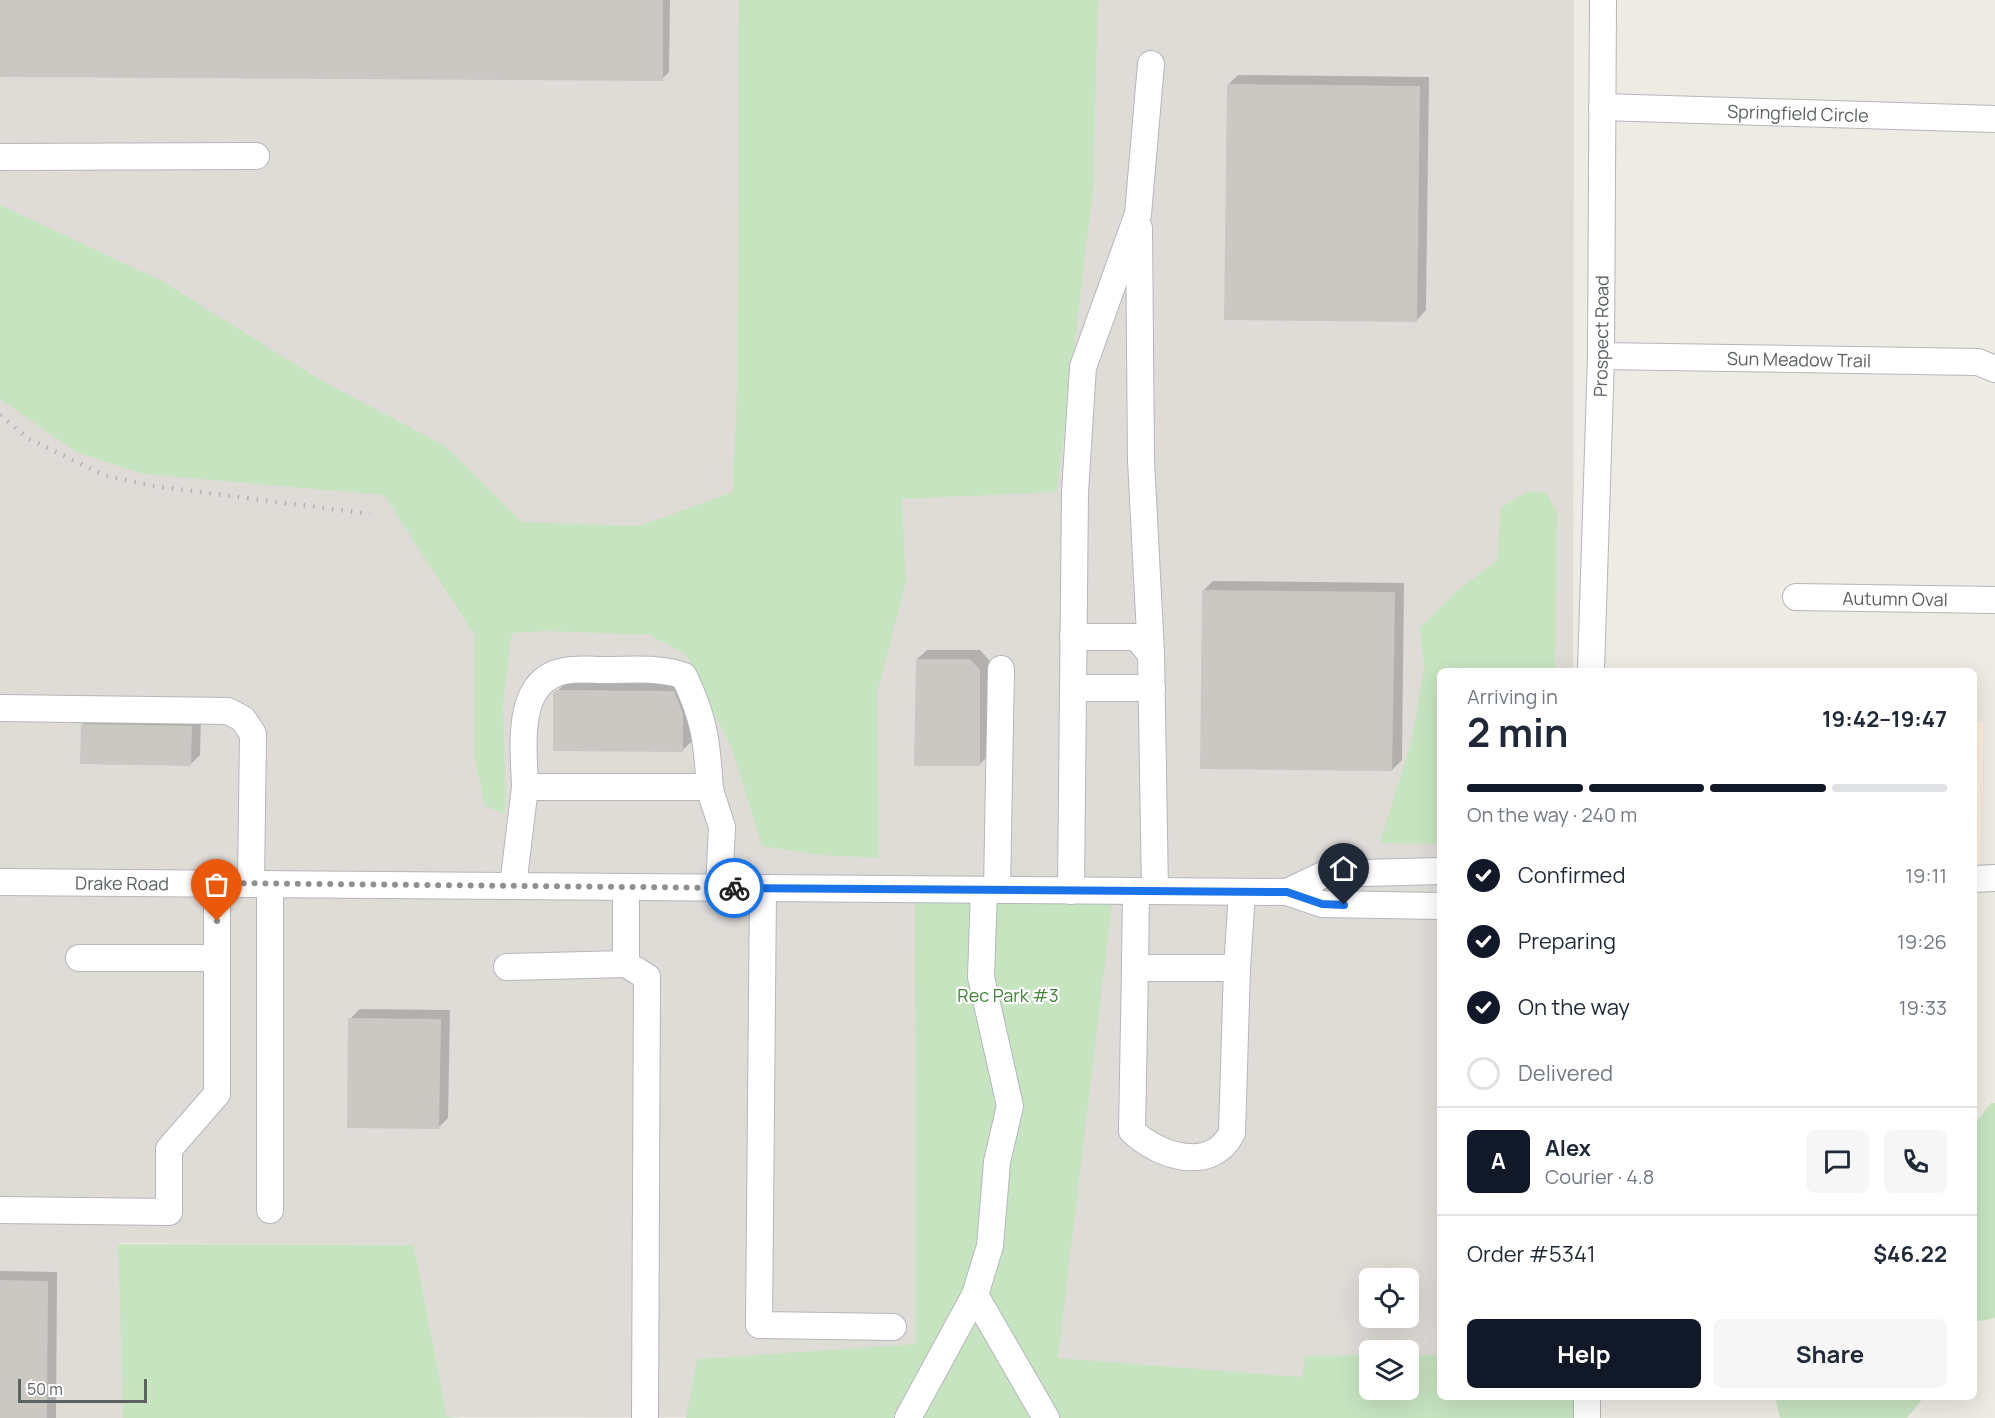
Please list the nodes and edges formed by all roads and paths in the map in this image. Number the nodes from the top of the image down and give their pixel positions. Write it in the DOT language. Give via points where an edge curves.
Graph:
graph roads {
  1 [pos="1603,0"];
  2 [pos="1151,64"];
  3 [pos="1602,107"];
  4 [pos="1995,119"];
  5 [pos="256,156"];
  6 [pos="0,157"];
  7 [pos="1138,214"];
  8 [pos="1601,356"];
  9 [pos="1995,369"];
  10 [pos="1796,597"];
  11 [pos="1995,600"];
  12 [pos="1073,637"];
  13 [pos="1151,654"];
  14 [pos="1591,668"];
  15 [pos="1001,669"];
  16 [pos="1073,688"];
  17 [pos="1152,688"];
  18 [pos="0,708"];
  19 [pos="525,787"];
  20 [pos="710,790"];
  21 [pos="1437,871"];
  22 [pos="1995,878"];
  23 [pos="1977,879"];
  24 [pos="0,882"];
  25 [pos="217,883"];
  26 [pos="260,884"];
  27 [pos="513,886"];
  28 [pos="626,887"];
  29 [pos="719,888"];
  30 [pos="763,888"];
  31 [pos="991,890"];
  32 [pos="1071,891"];
  33 [pos="1145,891"];
  34 [pos="1242,892"];
  35 [pos="1287,892"];
  36 [pos="1437,906"];
  37 [pos="79,958"];
  38 [pos="217,958"];
  39 [pos="626,964"];
  40 [pos="507,967"];
  41 [pos="1135,968"];
  42 [pos="1237,968"];
  43 [pos="0,1210"];
  44 [pos="270,1210"];
  45 [pos="975,1294"];
  46 [pos="893,1327"];
  47 [pos="1587,1400"];
  48 [pos="645,1418"];
  49 [pos="908,1418"];
  50 [pos="1046,1418"];
  51 [pos="1587,1418"];
  1 -- 3 [label="street, Prospect Road"];
  2 -- 7 [label="street"];
  3 -- 4 [label="street, Springfield Circle"];
  3 -- 8 [label="street, Prospect Road"];
  5 -- 6 [label="street"];
  7 -- 12 [label="street" via="1083,367 1075,492"];
  7 -- 13 [label="street" via="1141,460"];
  8 -- 9 [label="street, Sun Meadow Trail" via="1978,362"];
  8 -- 14 [label="street, Prospect Road"];
  10 -- 11 [label="street, Autumn Oval"];
  12 -- 13 [label="street" via="1136,637"];
  12 -- 16 [label="street"];
  13 -- 17 [label="street"];
  15 -- 31 [label="street"];
  16 -- 17 [label="street"];
  16 -- 32 [label="street"];
  17 -- 33 [label="street"];
  18 -- 26 [label="street" via="228,711 243,719 253,734"];
  19 -- 20 [label="street"];
  19 -- 20 [label="street" via="524,722 544,679 566,670 665,669 684,676 694,697 706,731"];
  19 -- 27 [label="street"];
  20 -- 29 [label="street" via="722,827"];
  21 -- 35 [label="street, Drake Road" via="1325,874"];
  22 -- 23 [label="street"];
  24 -- 25 [label="street, Drake Road"];
  25 -- 26 [label="street, Drake Road"];
  25 -- 38 [label="street"];
  26 -- 27 [label="street, Drake Road"];
  26 -- 44 [label="street"];
  27 -- 28 [label="street, Drake Road"];
  28 -- 29 [label="street, Drake Road"];
  28 -- 39 [label="street"];
  29 -- 30 [label="street, Drake Road"];
  30 -- 31 [label="street, Drake Road"];
  30 -- 46 [label="street" via="759,1325"];
  31 -- 32 [label="street, Drake Road"];
  31 -- 45 [label="street" via="981,977 1010,1106 997,1162 990,1246"];
  32 -- 33 [label="street, Drake Road"];
  33 -- 34 [label="street, Drake Road"];
  33 -- 41 [label="street"];
  34 -- 35 [label="street, Drake Road"];
  34 -- 42 [label="street"];
  35 -- 36 [label="street, Drake Road" via="1322,904"];
  37 -- 38 [label="street"];
  38 -- 43 [label="street" via="217,1094 169,1149 169,1212"];
  39 -- 40 [label="street"];
  39 -- 48 [label="street" via="647,977"];
  41 -- 42 [label="street"];
  41 -- 42 [label="street" via="1132,1131 1145,1143 1170,1155 1196,1158 1216,1153 1232,1133"];
  45 -- 49 [label="street"];
  45 -- 50 [label="street"];
  47 -- 51 [label="street"];
}
